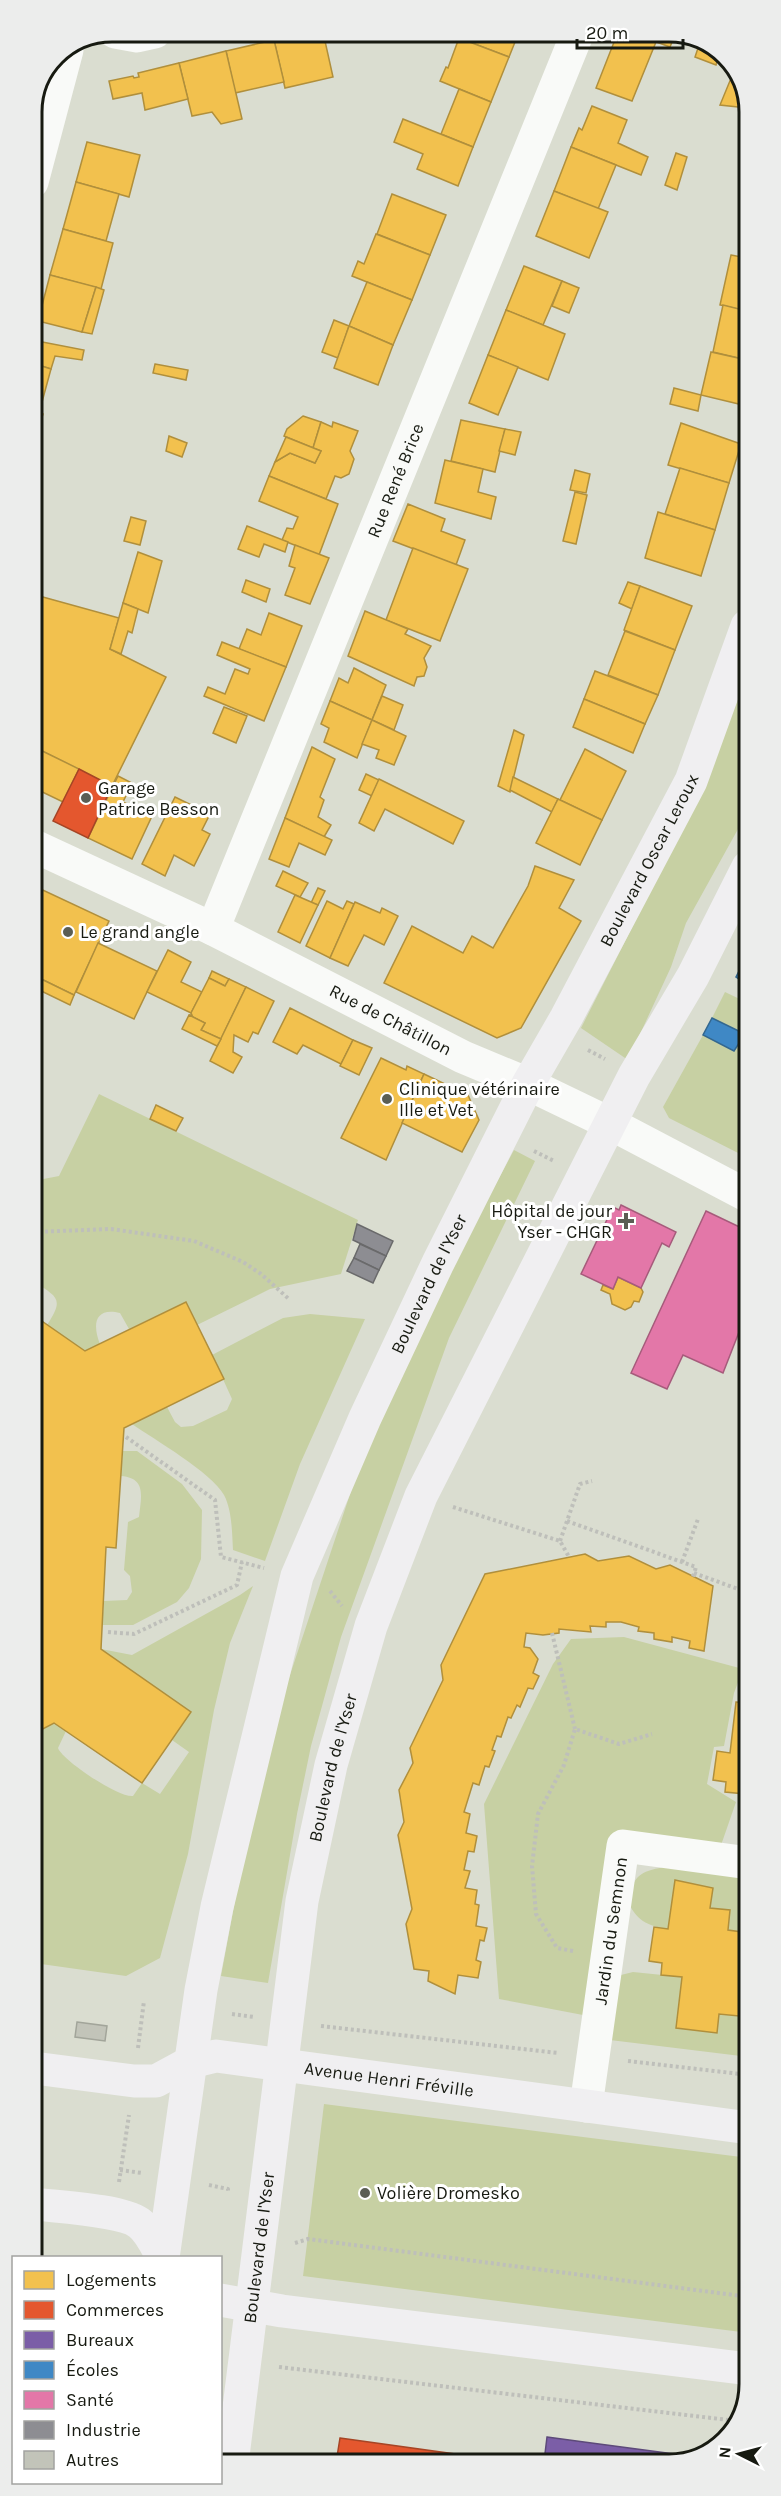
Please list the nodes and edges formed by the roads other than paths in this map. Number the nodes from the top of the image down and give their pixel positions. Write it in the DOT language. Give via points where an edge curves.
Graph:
graph roads {
  1 [pos="574,42"];
  2 [pos="64,60"];
  3 [pos="42,144"];
  4 [pos="739,648"];
  5 [pos="42,850"];
  6 [pos="739,885"];
  7 [pos="213,929"];
  8 [pos="528,1083"];
  9 [pos="611,1124"];
  10 [pos="739,1191"];
  11 [pos="739,1862"];
  12 [pos="191,2062"];
  13 [pos="281,2064"];
  14 [pos="42,2069"];
  15 [pos="586,2106"];
  16 [pos="739,2127"];
  17 [pos="42,2205"];
  18 [pos="162,2256"];
  19 [pos="163,2256"];
  20 [pos="222,2300"];
  21 [pos="252,2306"];
  22 [pos="739,2368"];
  23 [pos="233,2454"];
  1 -- 7 [label="street, Rue René Brice"];
  2 -- 3 [label="street"];
  4 -- 8 [label="main road, Boulevard Oscar Leroux" via="691,781"];
  5 -- 7 [label="street, Rue de Châtillon"];
  6 -- 9 [label="main road"];
  7 -- 8 [label="street, Rue de Châtillon" via="463,1057"];
  8 -- 9 [label="street, Rue de Châtillon"];
  8 -- 12 [label="main road, Boulevard de l'Yser" via="370,1407 297,1576 217,1907"];
  9 -- 10 [label="street, Rue de Châtillon"];
  9 -- 13 [label="main road, Boulevard de l'Yser" via="421,1496 371,1626 331,1765 302,1901"];
  11 -- 15 [label="street, Jardin du Semnon" via="623,1846"];
  12 -- 13 [label="main road, Avenue Henri Fréville" via="216,2056"];
  12 -- 14 [label="main road, Avenue Henri Fréville" via="156,2081"];
  12 -- 19 [label="main road, Boulevard de l'Yser"];
  13 -- 15 [label="main road, Avenue Henri Fréville"];
  13 -- 21 [label="main road, Boulevard de l'Yser"];
  15 -- 16 [label="main road, Avenue Henri Fréville"];
  17 -- 18 [label="main road" via="115,2214 138,2222"];
  20 -- 21 [label="main road"];
  21 -- 22 [label="main road"];
  21 -- 23 [label="main road, Boulevard de l'Yser"];
}
